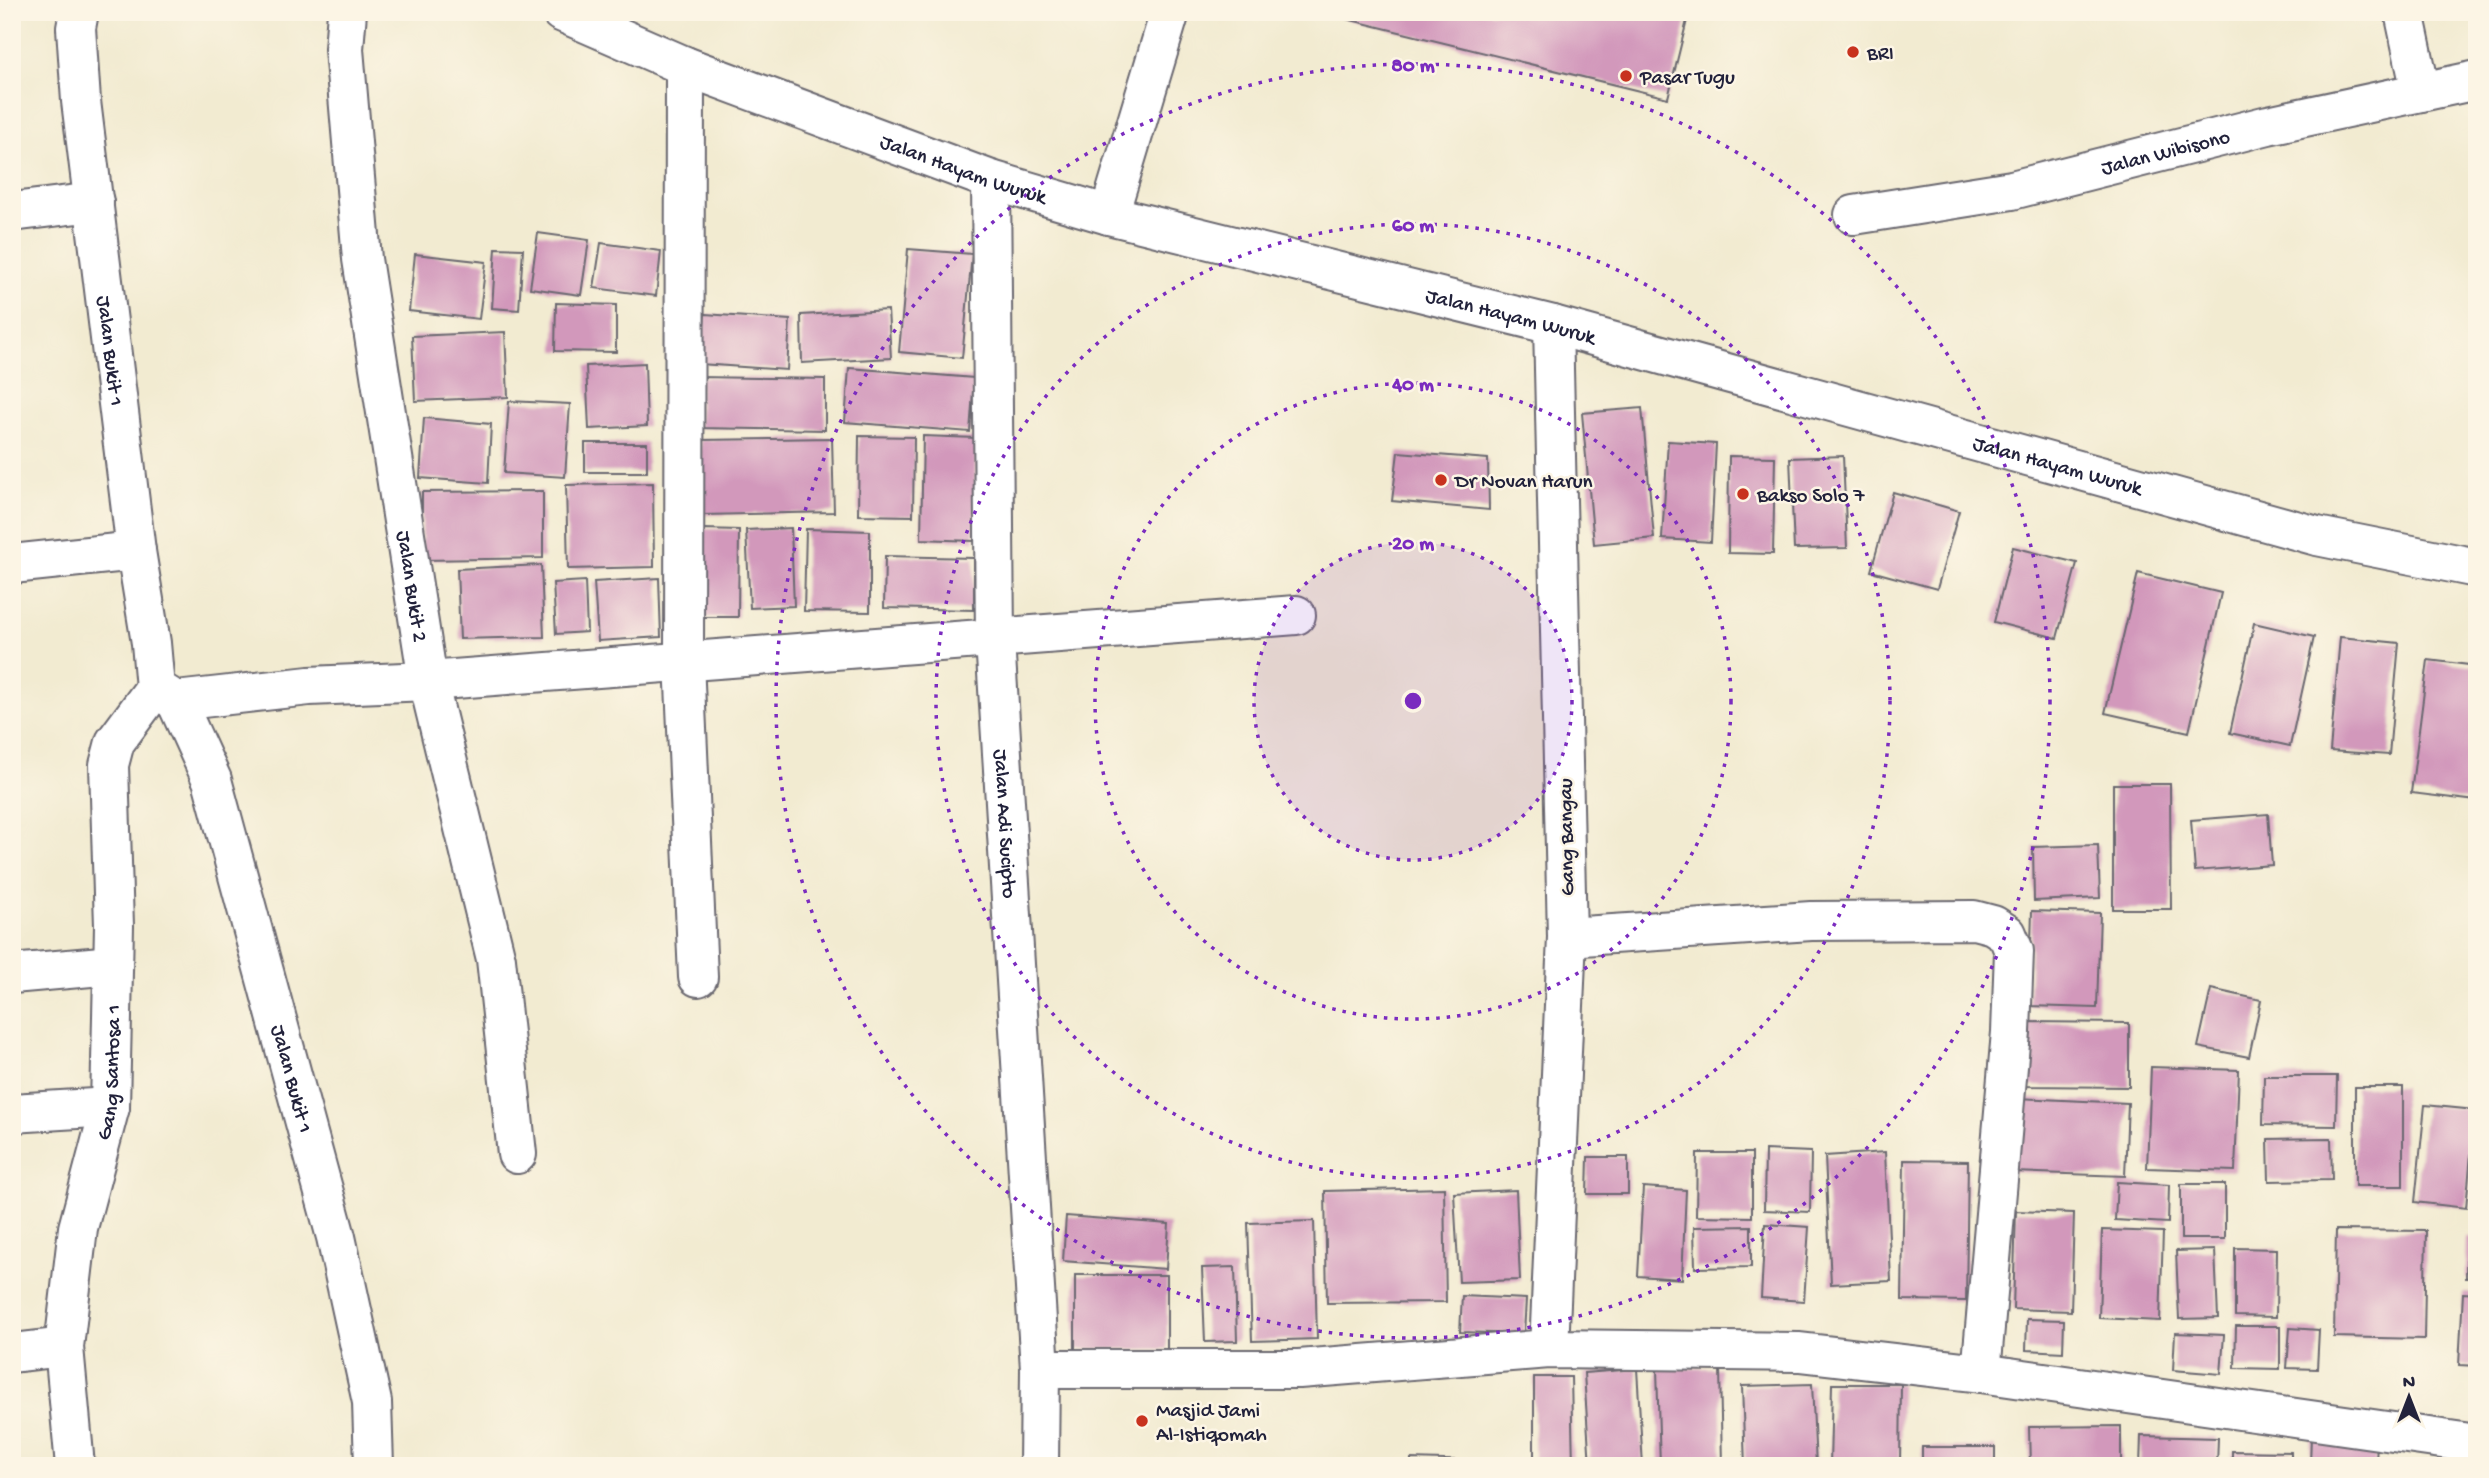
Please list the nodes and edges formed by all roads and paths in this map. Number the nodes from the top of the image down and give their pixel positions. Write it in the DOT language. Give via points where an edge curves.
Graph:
graph roads {
  1 [pos="79,12"];
  2 [pos="346,12"];
  3 [pos="561,12"];
  4 [pos="1170,12"];
  5 [pos="2404,12"];
  6 [pos="685,66"];
  7 [pos="2477,80"];
  8 [pos="2421,92"];
  9 [pos="991,180"];
  10 [pos="93,202"];
  11 [pos="12,212"];
  12 [pos="1109,215"];
  13 [pos="1854,215"];
  14 [pos="1553,325"];
  15 [pos="136,551"];
  16 [pos="12,564"];
  17 [pos="2477,568"];
  18 [pos="1296,615"];
  19 [pos="995,640"];
  20 [pos="684,661"];
  21 [pos="428,681"];
  22 [pos="165,695"];
  23 [pos="1567,937"];
  24 [pos="113,965"];
  25 [pos="12,974"];
  26 [pos="698,977"];
  27 [pos="110,1107"];
  28 [pos="12,1113"];
  29 [pos="517,1154"];
  30 [pos="64,1347"];
  31 [pos="1549,1349"];
  32 [pos="12,1353"];
  33 [pos="1040,1369"];
  34 [pos="1982,1373"];
  35 [pos="2477,1444"];
  36 [pos="75,1466"];
  37 [pos="374,1466"];
  38 [pos="1039,1466"];
  1 -- 10 [label="street, Jalan Bukit 1" via="81,101"];
  2 -- 21 [label="street, Jalan Bukit 2" via="344,49 362,259"];
  3 -- 6 [label="street, Jalan Hayam Wuruk"];
  4 -- 12 [label="street"];
  5 -- 8 [label="street"];
  6 -- 9 [label="street, Jalan Hayam Wuruk"];
  6 -- 20 [label="street"];
  7 -- 8 [label="street, Jalan Wibisono"];
  8 -- 13 [label="street, Jalan Wibisono" via="2268,125 2012,190"];
  9 -- 12 [label="street, Jalan Hayam Wuruk"];
  9 -- 19 [label="street, Jalan Adi Sucipto"];
  10 -- 11 [label="street"];
  10 -- 15 [label="street, Jalan Bukit 1"];
  12 -- 14 [label="street, Jalan Hayam Wuruk"];
  14 -- 17 [label="street, Jalan Hayam Wuruk" via="2318,536"];
  14 -- 23 [label="street, Gang Bangau"];
  15 -- 16 [label="street"];
  15 -- 22 [label="street, Jalan Bukit 1"];
  18 -- 19 [label="street"];
  19 -- 20 [label="street"];
  19 -- 33 [label="street, Jalan Adi Sucipto"];
  20 -- 21 [label="street"];
  20 -- 26 [label="street"];
  21 -- 22 [label="street"];
  21 -- 29 [label="street, Jalan Bukit 2" via="496,960"];
  22 -- 24 [label="street, Gang Santosa 1" via="115,742 108,765"];
  22 -- 37 [label="street, Jalan Bukit 1" via="212,780 336,1237 372,1402"];
  23 -- 31 [label="street, Gang Bangau"];
  23 -- 34 [label="street" via="1811,921 1973,920 2007,934 2014,951 2011,1032"];
  24 -- 25 [label="street"];
  24 -- 27 [label="street, Gang Santosa 1"];
  27 -- 28 [label="street"];
  27 -- 30 [label="street, Gang Santosa 1" via="78,1228"];
  30 -- 32 [label="street"];
  30 -- 36 [label="street, Gang Santosa 1"];
  31 -- 33 [label="street" via="1299,1369"];
  31 -- 34 [label="street" via="1800,1352"];
  33 -- 38 [label="street, Jalan Adi Sucipto"];
  34 -- 35 [label="street"];
}
